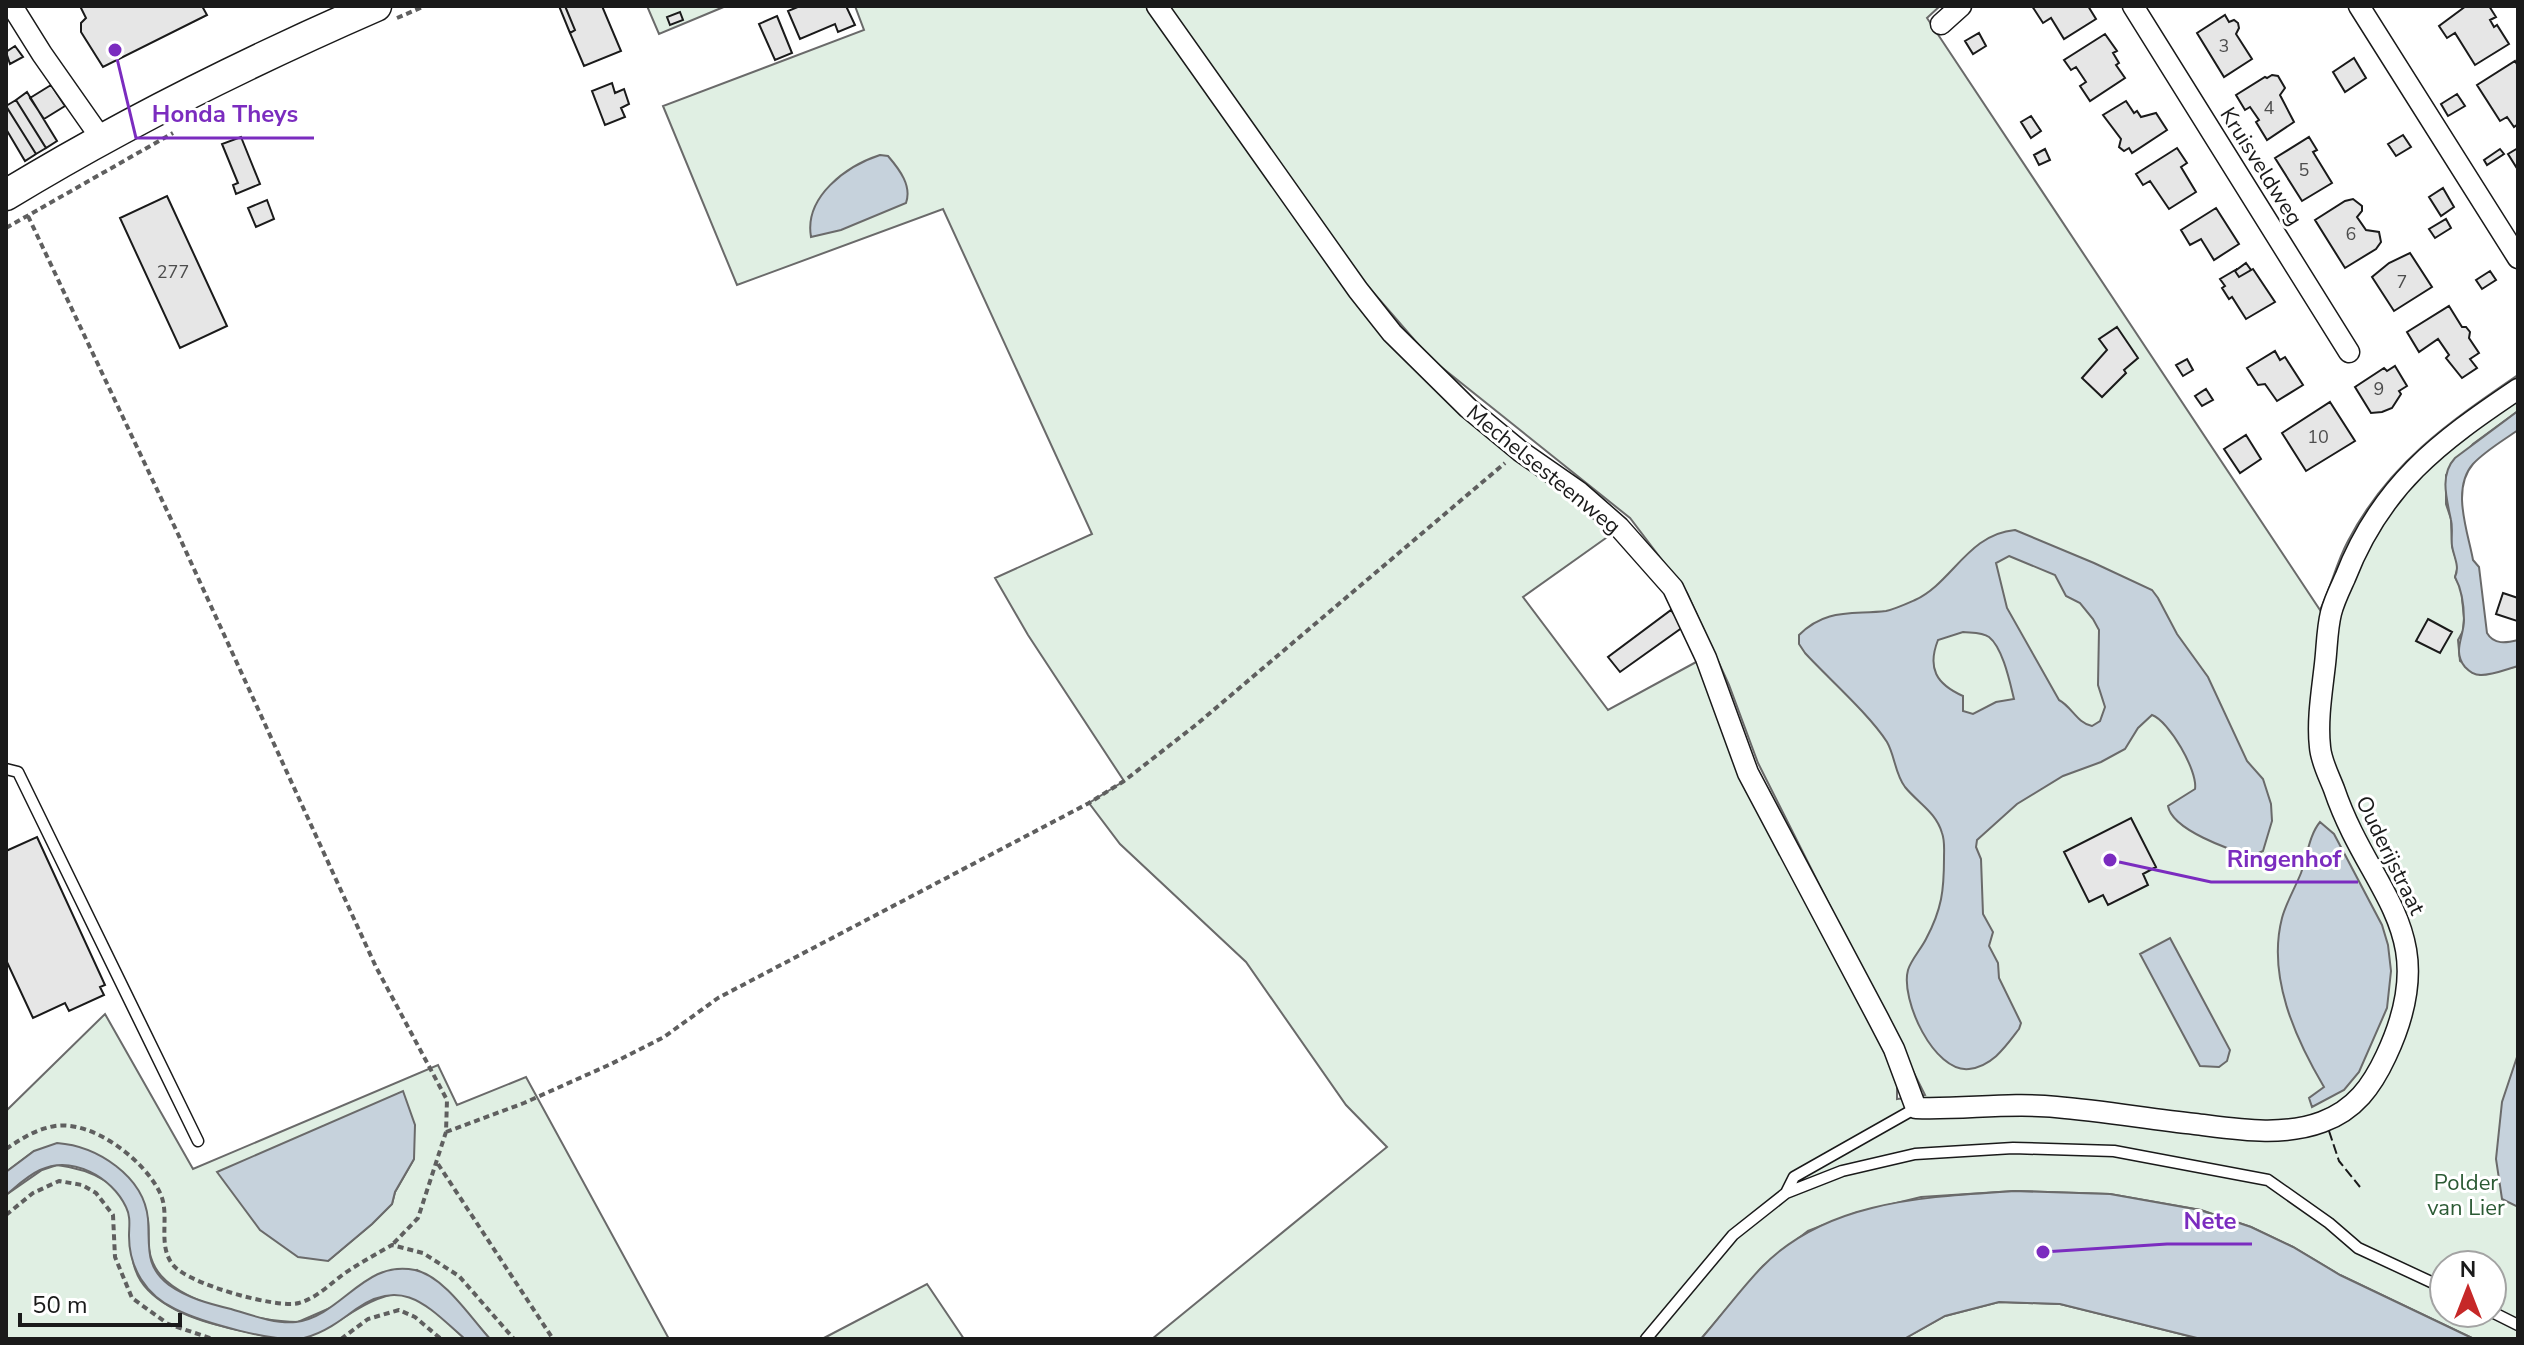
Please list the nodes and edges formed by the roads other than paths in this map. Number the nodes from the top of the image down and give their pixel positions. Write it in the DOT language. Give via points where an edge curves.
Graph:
graph roads {
  1 [pos="12,6"];
  2 [pos="376,6"];
  3 [pos="1157,6"];
  4 [pos="1961,6"];
  5 [pos="2133,6"];
  6 [pos="2359,6"];
  7 [pos="1941,24"];
  8 [pos="103,141"];
  9 [pos="6,195"];
  10 [pos="17,214"];
  11 [pos="2518,258"];
  12 [pos="2349,352"];
  13 [pos="2518,389"];
  14 [pos="6,769"];
  15 [pos="1916,1108"];
  16 [pos="198,1141"];
  17 [pos="1786,1193"];
  18 [pos="2428,1281"];
  19 [pos="1646,1339"];
  1 -- 8 [label="street"];
  2 -- 8 [label="main road" via="274,51"];
  3 -- 15 [label="street, Mechelsesteenweg" via="1392,333 1468,408 1619,527 1673,588 1706,658 1748,773 1894,1049"];
  4 -- 7 [label="street"];
  5 -- 12 [label="street, Kruisveldweg"];
  6 -- 11 [label="street"];
  8 -- 9 [label="main road"];
  8 -- 10 [label="main road"];
  13 -- 15 [label="street, Ouderijstraat" via="2412,469 2357,547 2331,613 2320,748 2339,806 2398,918 2409,971 2404,1012 2374,1082 2355,1104 2322,1122 2288,1129 2249,1131 2054,1107"];
  14 -- 16 [label="lane" via="18,772"];
  15 -- 17 [label="lane" via="1794,1177"];
  17 -- 18 [label="lane" via="1842,1171 1915,1154 2013,1148 2114,1151 2268,1180 2358,1248"];
  17 -- 19 [label="lane" via="1733,1235"];
}
